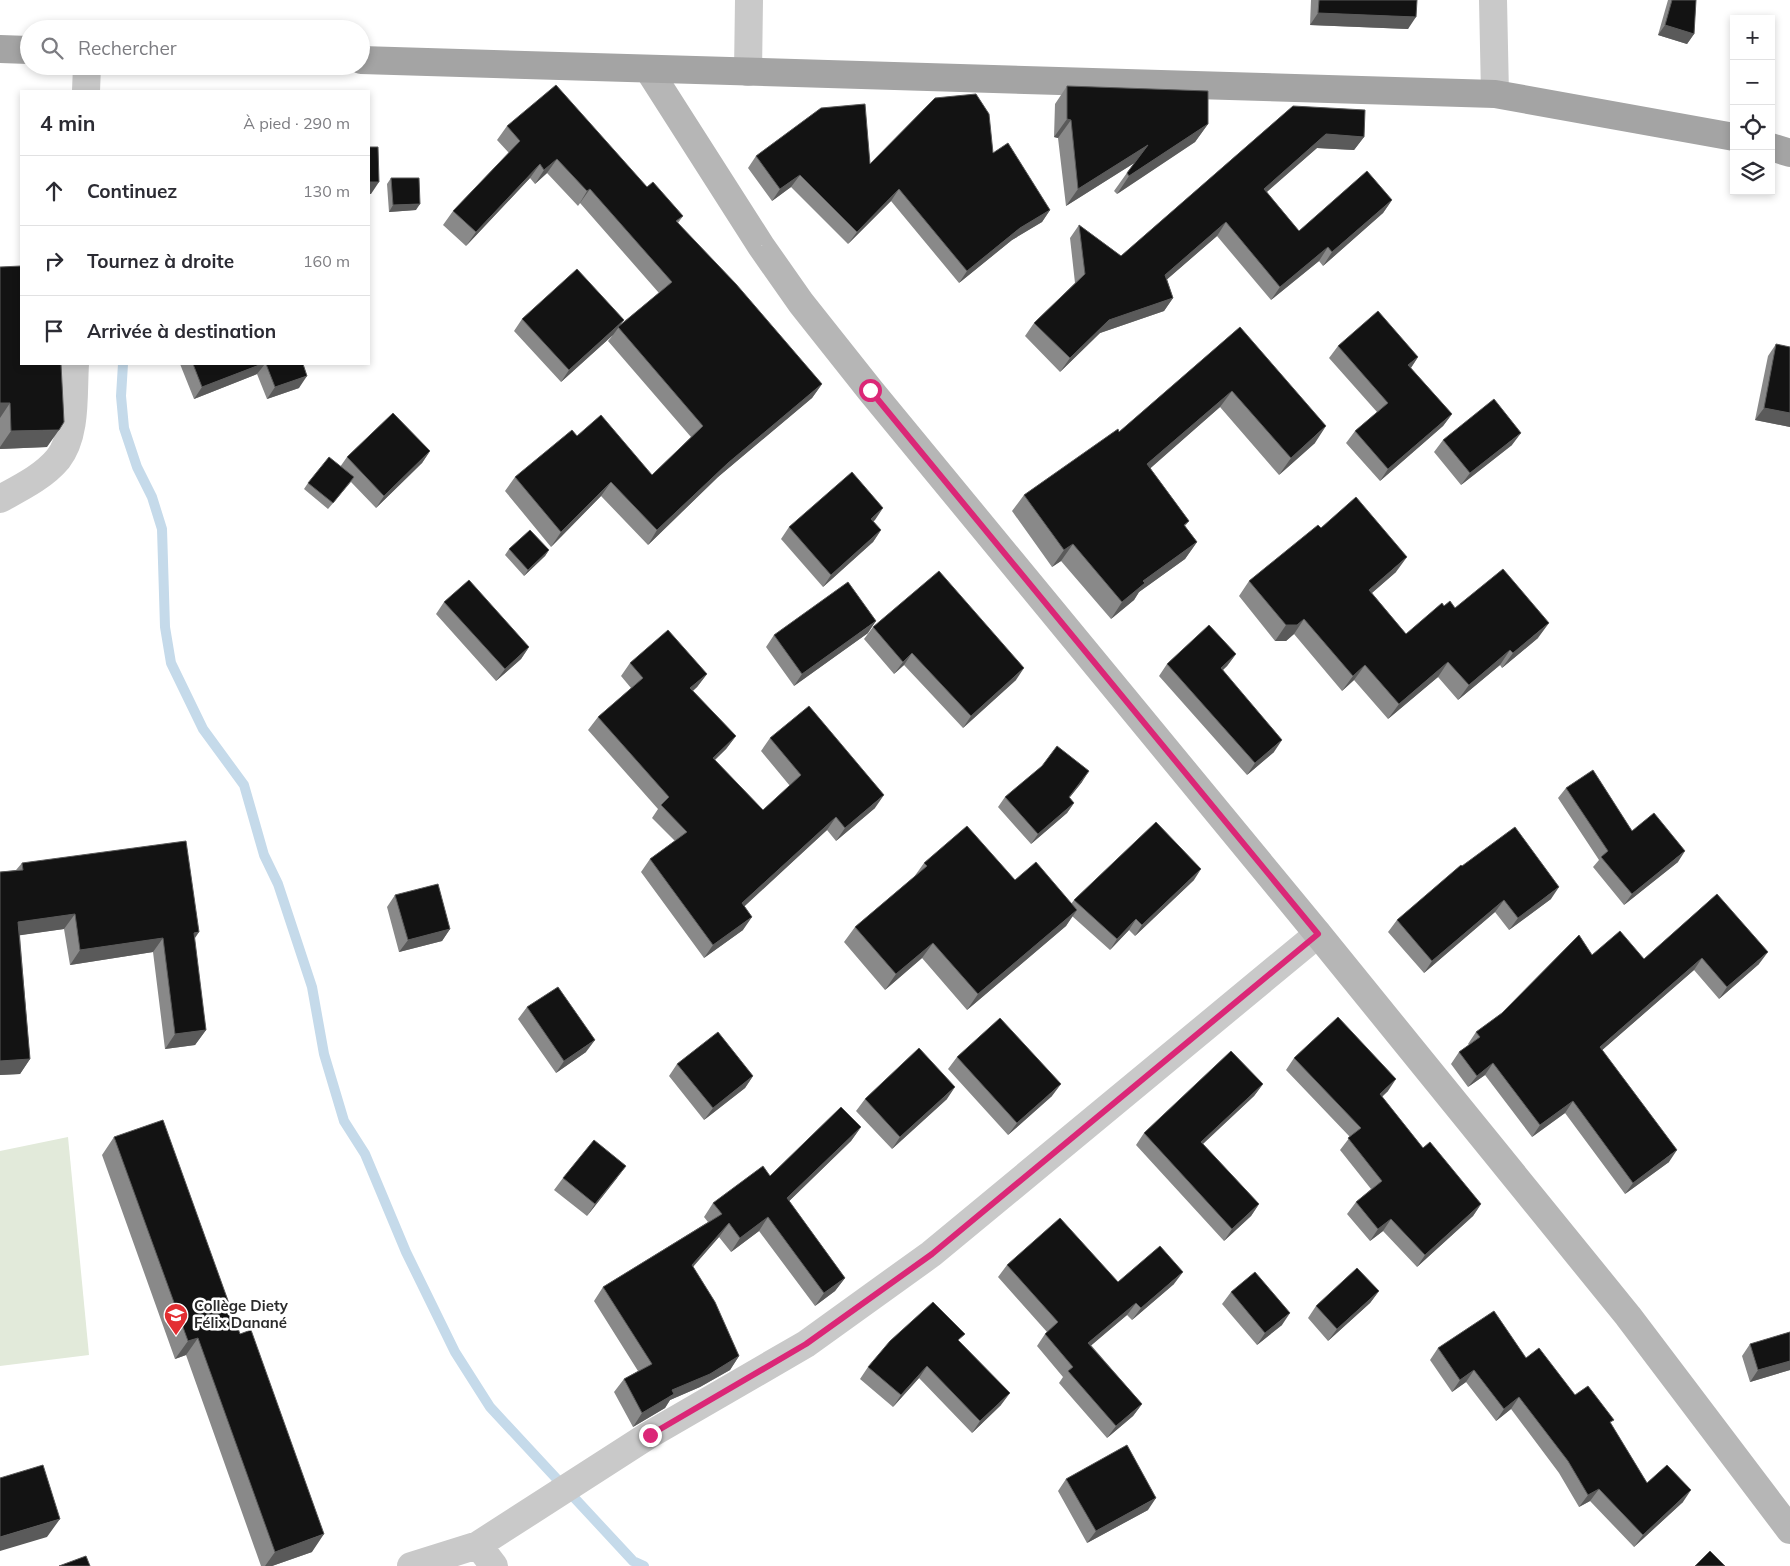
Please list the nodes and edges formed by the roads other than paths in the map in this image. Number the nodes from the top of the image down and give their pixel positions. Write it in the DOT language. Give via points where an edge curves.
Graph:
graph roads {
  1 [pos="749,0"];
  2 [pos="1493,0"];
  3 [pos="0,49"];
  4 [pos="20,50"];
  5 [pos="370,60"];
  6 [pos="648,70"];
  7 [pos="748,72"];
  8 [pos="87,75"];
  9 [pos="86,90"];
  10 [pos="1494,94"];
  11 [pos="1730,136"];
  12 [pos="1775,149"];
  13 [pos="1790,153"];
  14 [pos="75,365"];
  15 [pos="0,499"];
  16 [pos="1318,934"];
  17 [pos="1790,1530"];
  18 [pos="486,1556"];
  19 [pos="412,1566"];
  1 -- 7 [label="street"];
  2 -- 10 [label="street"];
  3 -- 4 [label="main road"];
  5 -- 6 [label="main road"];
  6 -- 7 [label="main road"];
  6 -- 16 [label="street" via="723,190 801,303"];
  7 -- 10 [label="main road"];
  8 -- 9 [label="street"];
  10 -- 11 [label="main road"];
  12 -- 13 [label="main road"];
  14 -- 15 [label="street" via="70,432 64,449 31,482"];
  16 -- 17 [label="street" via="1628,1316"];
  16 -- 18 [label="street" via="932,1254 806,1344 650,1435"];
  18 -- 19 [label="street"];
}
